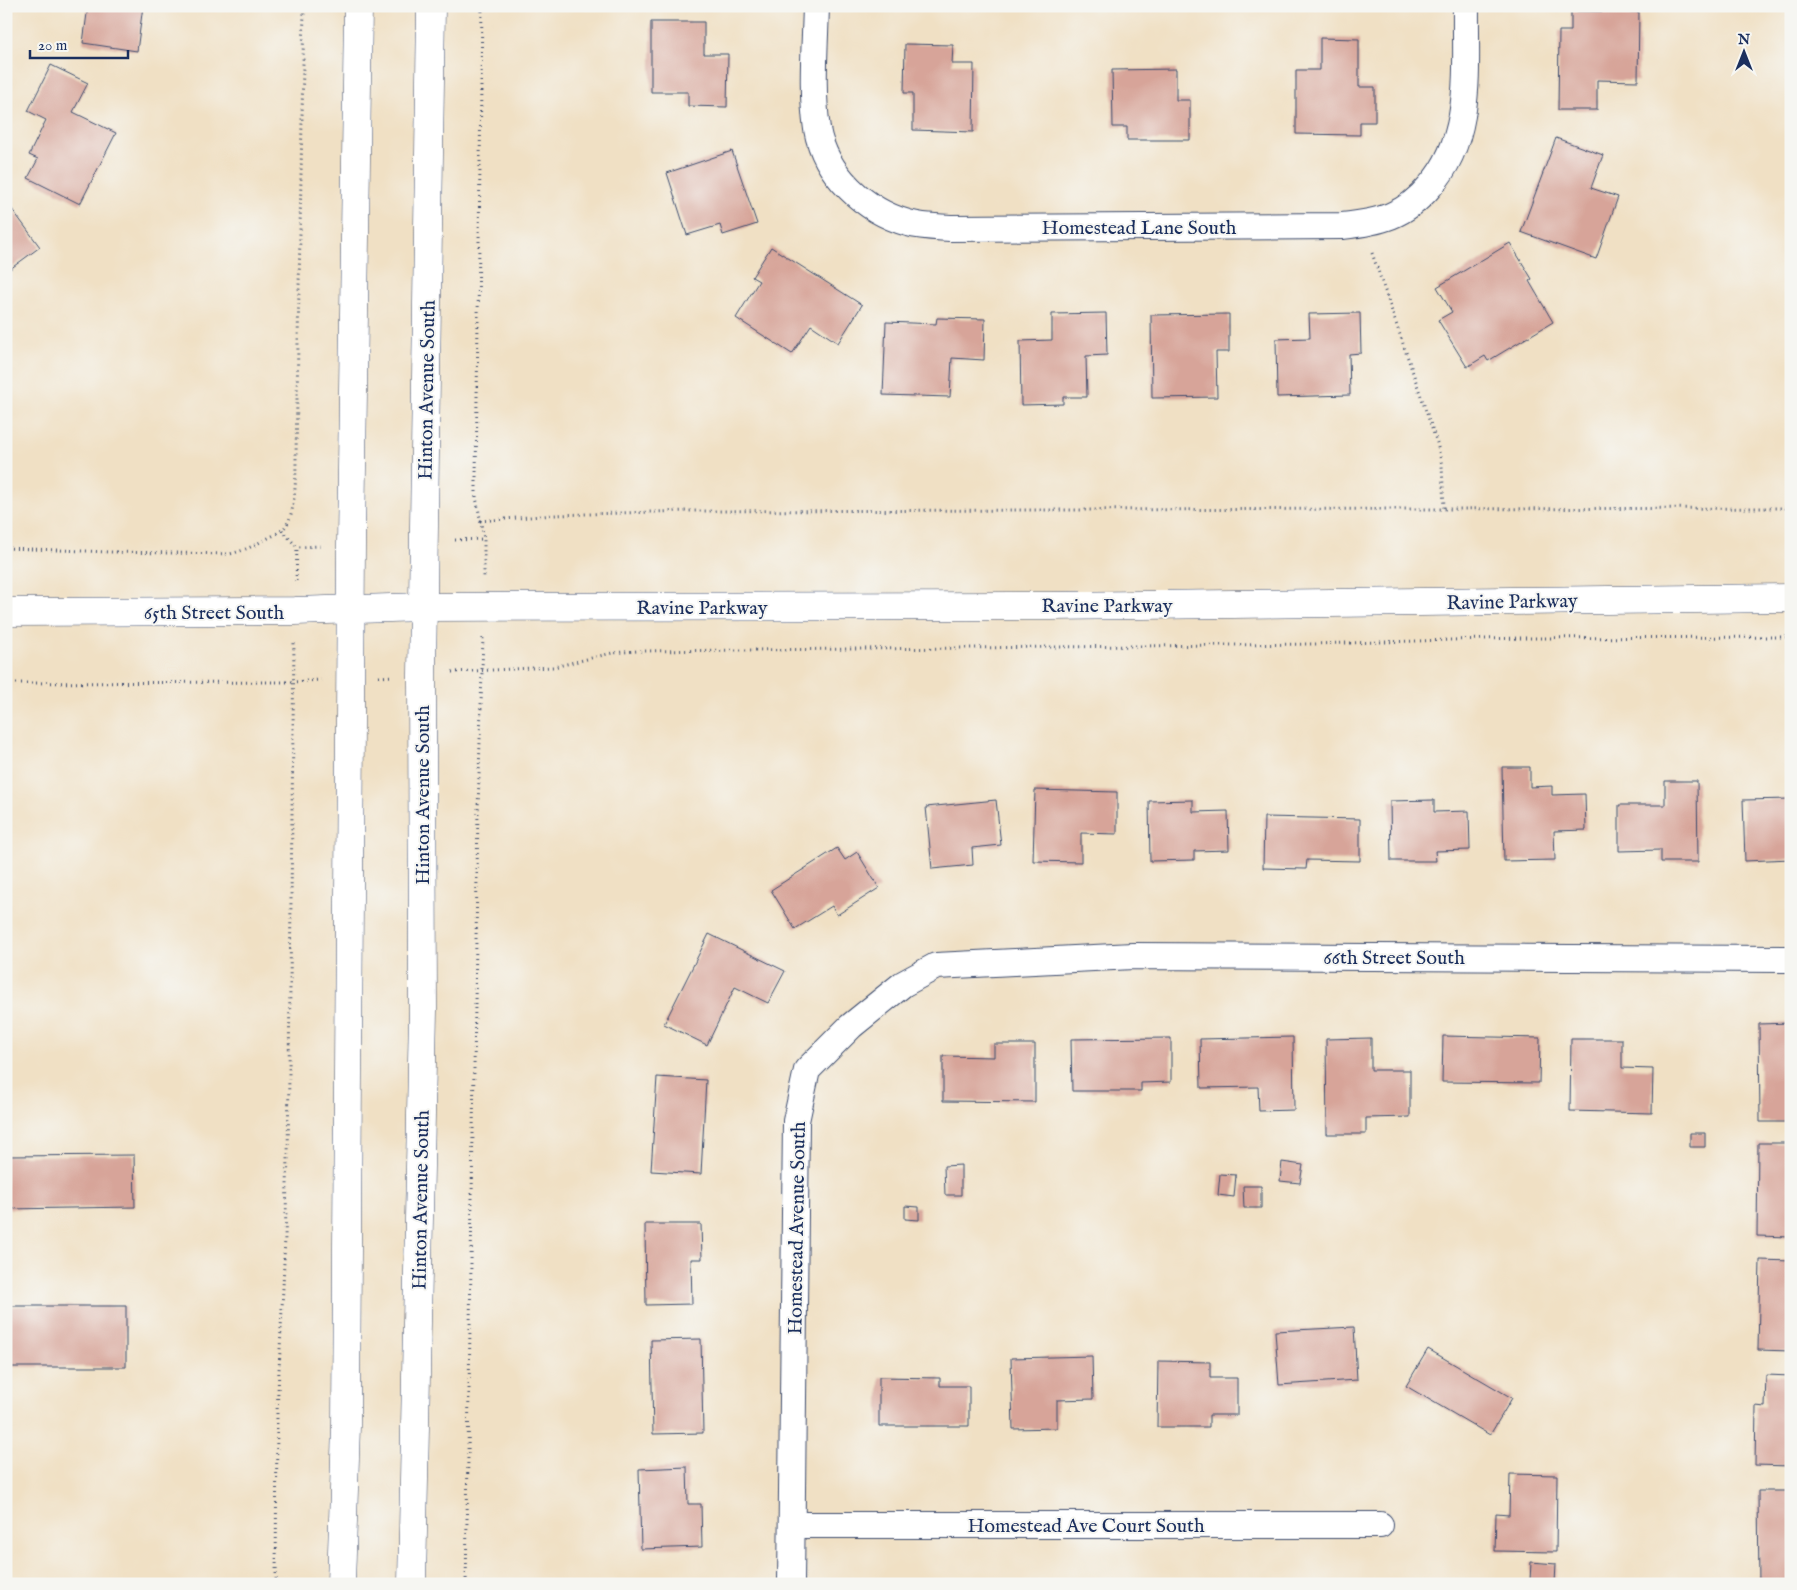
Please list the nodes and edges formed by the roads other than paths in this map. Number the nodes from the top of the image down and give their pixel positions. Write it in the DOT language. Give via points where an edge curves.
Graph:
graph roads {
  1 [pos="358,6"];
  2 [pos="431,6"];
  3 [pos="816,6"];
  4 [pos="1466,6"];
  5 [pos="1791,598"];
  6 [pos="422,607"];
  7 [pos="351,610"];
  8 [pos="6,612"];
  9 [pos="1791,959"];
  10 [pos="997,962"];
  11 [pos="793,1525"];
  12 [pos="1380,1525"];
  13 [pos="341,1584"];
  14 [pos="412,1584"];
  15 [pos="791,1584"];
  1 -- 7 [label="main road"];
  2 -- 6 [label="main road, Hinton Avenue South"];
  3 -- 4 [label="street, Homestead Lane South" via="815,104 822,148 835,171 852,191 876,209 921,226 950,228 1323,227 1362,224 1396,215 1412,205 1434,182 1456,143 1463,110"];
  5 -- 6 [label="main road, Ravine Parkway" via="1061,606"];
  6 -- 7 [label="main road, 65th Street South"];
  6 -- 14 [label="main road, Hinton Avenue South" via="424,1010"];
  7 -- 8 [label="main road, 65th Street South"];
  7 -- 13 [label="main road" via="346,1416"];
  9 -- 10 [label="street, 66th Street South" via="1133,956"];
  10 -- 11 [label="street, Homestead Avenue South" via="936,966 903,984 851,1026 808,1070 796,1121"];
  11 -- 12 [label="street, Homestead Ave Court South"];
  11 -- 15 [label="street, Homestead Avenue South"];
}
